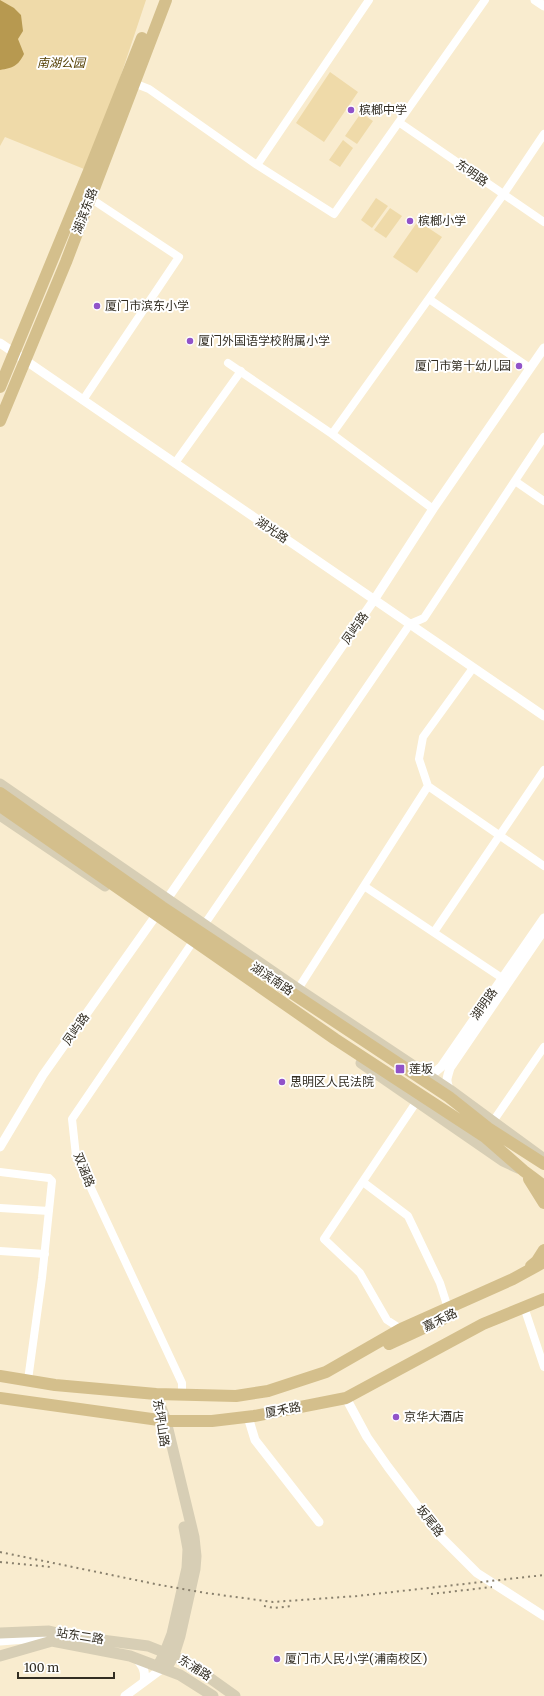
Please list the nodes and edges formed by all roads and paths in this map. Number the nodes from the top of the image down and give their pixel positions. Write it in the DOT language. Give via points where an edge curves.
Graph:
graph roads {
  1 [pos="158,0"];
  2 [pos="166,0"];
  3 [pos="369,0"];
  4 [pos="485,0"];
  5 [pos="535,0"];
  6 [pos="544,6"];
  7 [pos="129,82"];
  8 [pos="400,123"];
  9 [pos="544,134"];
  10 [pos="257,165"];
  11 [pos="503,195"];
  12 [pos="90,198"];
  13 [pos="544,222"];
  14 [pos="429,299"];
  15 [pos="0,344"];
  16 [pos="544,348"];
  17 [pos="14,353"];
  18 [pos="24,360"];
  19 [pos="228,363"];
  20 [pos="530,368"];
  21 [pos="240,371"];
  22 [pos="0,387"];
  23 [pos="83,400"];
  24 [pos="0,421"];
  25 [pos="332,434"];
  26 [pos="544,436"];
  27 [pos="175,463"];
  28 [pos="516,481"];
  29 [pos="544,501"];
  30 [pos="433,509"];
  31 [pos="374,600"];
  32 [pos="410,624"];
  33 [pos="473,668"];
  34 [pos="544,716"];
  35 [pos="544,770"];
  36 [pos="0,784"];
  37 [pos="428,786"];
  38 [pos="0,794"];
  39 [pos="0,806"];
  40 [pos="0,815"];
  41 [pos="500,835"];
  42 [pos="544,866"];
  43 [pos="364,886"];
  44 [pos="160,910"];
  45 [pos="544,918"];
  46 [pos="544,930"];
  47 [pos="434,932"];
  48 [pos="198,935"];
  49 [pos="502,978"];
  50 [pos="298,989"];
  51 [pos="544,1047"];
  52 [pos="415,1066"];
  53 [pos="450,1090"];
  54 [pos="417,1101"];
  55 [pos="494,1120"];
  56 [pos="0,1147"];
  57 [pos="544,1159"];
  58 [pos="544,1164"];
  59 [pos="524,1171"];
  60 [pos="0,1172"];
  61 [pos="363,1182"];
  62 [pos="544,1186"];
  63 [pos="544,1203"];
  64 [pos="0,1208"];
  65 [pos="49,1211"];
  66 [pos="544,1250"];
  67 [pos="0,1251"];
  68 [pos="45,1254"];
  69 [pos="544,1262"];
  70 [pos="544,1269"];
  71 [pos="517,1280"];
  72 [pos="544,1290"];
  73 [pos="544,1300"];
  74 [pos="526,1306"];
  75 [pos="448,1308"];
  76 [pos="483,1324"];
  77 [pos="401,1329"];
  78 [pos="335,1367"];
  79 [pos="544,1367"];
  80 [pos="0,1376"];
  81 [pos="28,1380"];
  82 [pos="156,1394"];
  83 [pos="182,1395"];
  84 [pos="0,1398"];
  85 [pos="346,1398"];
  86 [pos="248,1417"];
  87 [pos="162,1420"];
  88 [pos="319,1522"];
  89 [pos="544,1616"];
  90 [pos="0,1633"];
  91 [pos="0,1641"];
  92 [pos="52,1641"];
  93 [pos="166,1652"];
  94 [pos="0,1656"];
  95 [pos="136,1658"];
  96 [pos="162,1668"];
  97 [pos="144,1682"];
  98 [pos="125,1696"];
  99 [pos="213,1696"];
  100 [pos="236,1696"];
  1 -- 7 [label="main road, 湖滨东路"];
  2 -- 7 [label="main road, 湖滨东路"];
  3 -- 10 [label="street"];
  4 -- 8 [label="street"];
  5 -- 6 [label="street"];
  7 -- 10 [label="street" via="149,89"];
  7 -- 12 [label="main road, 湖滨东路"];
  7 -- 17 [label="main road, 湖滨东路" via="89,171"];
  8 -- 10 [label="street" via="334,214"];
  8 -- 11 [label="street, 东明路"];
  9 -- 11 [label="street"];
  11 -- 13 [label="street, 东明路"];
  11 -- 14 [label="street"];
  12 -- 18 [label="main road, 湖滨东路"];
  12 -- 23 [label="street" via="179,257"];
  14 -- 20 [label="street"];
  14 -- 25 [label="street"];
  15 -- 17 [label="street, 湖光路"];
  16 -- 20 [label="street, 凤屿路"];
  17 -- 18 [label="street, 湖光路"];
  17 -- 22 [label="main road, 湖滨东路"];
  18 -- 23 [label="street, 湖光路"];
  18 -- 24 [label="main road, 湖滨东路"];
  19 -- 21 [label="street"];
  20 -- 30 [label="street, 凤屿路"];
  21 -- 25 [label="street"];
  21 -- 27 [label="street"];
  23 -- 27 [label="street, 湖光路"];
  25 -- 30 [label="street"];
  26 -- 28 [label="street"];
  27 -- 31 [label="street, 湖光路"];
  28 -- 29 [label="street"];
  28 -- 32 [label="street" via="424,618"];
  30 -- 31 [label="street, 凤屿路"];
  31 -- 32 [label="street, 湖光路"];
  31 -- 44 [label="street, 凤屿路"];
  32 -- 33 [label="street, 湖光路"];
  32 -- 48 [label="street, 双涵路"];
  33 -- 34 [label="street, 湖光路"];
  33 -- 37 [label="street" via="423,737 419,759"];
  35 -- 41 [label="street"];
  36 -- 44 [label="main road"];
  37 -- 41 [label="street"];
  37 -- 43 [label="street"];
  38 -- 44 [label="main road, 湖滨南路"];
  39 -- 44 [label="main road, 湖滨南路"];
  40 -- 44 [label="main road, 湖滨南路"];
  41 -- 42 [label="street"];
  41 -- 47 [label="street"];
  43 -- 47 [label="street"];
  43 -- 50 [label="street"];
  44 -- 48 [label="main road, 湖滨南路"];
  44 -- 48 [label="main road, 湖滨南路"];
  44 -- 56 [label="street, 凤屿路" via="43,1075"];
  45 -- 49 [label="street, 湖明路"];
  46 -- 53 [label="street, 湖明路" via="450,1068 446,1083"];
  47 -- 49 [label="street"];
  48 -- 50 [label="main road"];
  48 -- 54 [label="main road, 湖滨南路"];
  48 -- 58 [label="main road, 湖滨南路" via="449,1097 488,1128"];
  48 -- 59 [label="main road, 湖滨南路" via="335,1039 485,1137"];
  48 -- 83 [label="street, 双涵路" via="72,1119 76,1156 182,1382"];
  49 -- 52 [label="street, 湖明路" via="441,1067 435,1072"];
  50 -- 52 [label="main road"];
  51 -- 55 [label="street"];
  52 -- 53 [label="main road"];
  53 -- 55 [label="main road"];
  54 -- 59 [label="main road, 湖滨南路" via="502,1162"];
  54 -- 61 [label="street"];
  55 -- 57 [label="main road"];
  59 -- 62 [label="main road, 湖滨南路"];
  59 -- 63 [label="main road"];
  60 -- 65 [label="street" via="49,1178 52,1181"];
  61 -- 75 [label="street" via="408,1216 440,1284"];
  61 -- 77 [label="street" via="324,1239 360,1273 388,1320"];
  64 -- 65 [label="street"];
  65 -- 68 [label="street"];
  66 -- 71 [label="main road" via="537,1261"];
  67 -- 68 [label="street"];
  68 -- 81 [label="street"];
  69 -- 71 [label="main road"];
  70 -- 71 [label="main road, 嘉禾路"];
  71 -- 75 [label="main road"];
  71 -- 78 [label="main road, 嘉禾路" via="415,1332"];
  72 -- 76 [label="main road"];
  73 -- 74 [label="main road, 厦禾路"];
  74 -- 76 [label="main road, 厦禾路"];
  74 -- 79 [label="street"];
  75 -- 77 [label="main road"];
  76 -- 85 [label="main road, 厦禾路"];
  77 -- 78 [label="main road"];
  78 -- 83 [label="main road" via="268,1391 236,1396"];
  80 -- 81 [label="main road"];
  81 -- 82 [label="main road" via="55,1385"];
  82 -- 83 [label="main road"];
  82 -- 87 [label="main road, 东坪山路"];
  84 -- 87 [label="main road, 厦禾路"];
  85 -- 86 [label="main road, 厦禾路"];
  85 -- 89 [label="street, 坂尾路" via="375,1449 441,1536 477,1573"];
  86 -- 87 [label="main road, 厦禾路" via="212,1421"];
  86 -- 88 [label="street" via="255,1440"];
  87 -- 93 [label="main road, 东坪山路" via="194,1537 196,1556 180,1636"];
  90 -- 93 [label="main road, 站东二路" via="49,1631 148,1646"];
  91 -- 92 [label="street" via="38,1638"];
  92 -- 94 [label="main road"];
  92 -- 95 [label="main road, 东浦路"];
  93 -- 96 [label="main road, 东坪山路"];
  93 -- 100 [label="main road, 东浦路" via="198,1669"];
  95 -- 96 [label="main road, 东浦路"];
  95 -- 97 [label="street" via="144,1667"];
  96 -- 97 [label="street"];
  96 -- 99 [label="main road, 东浦路"];
  97 -- 98 [label="street"];
}
